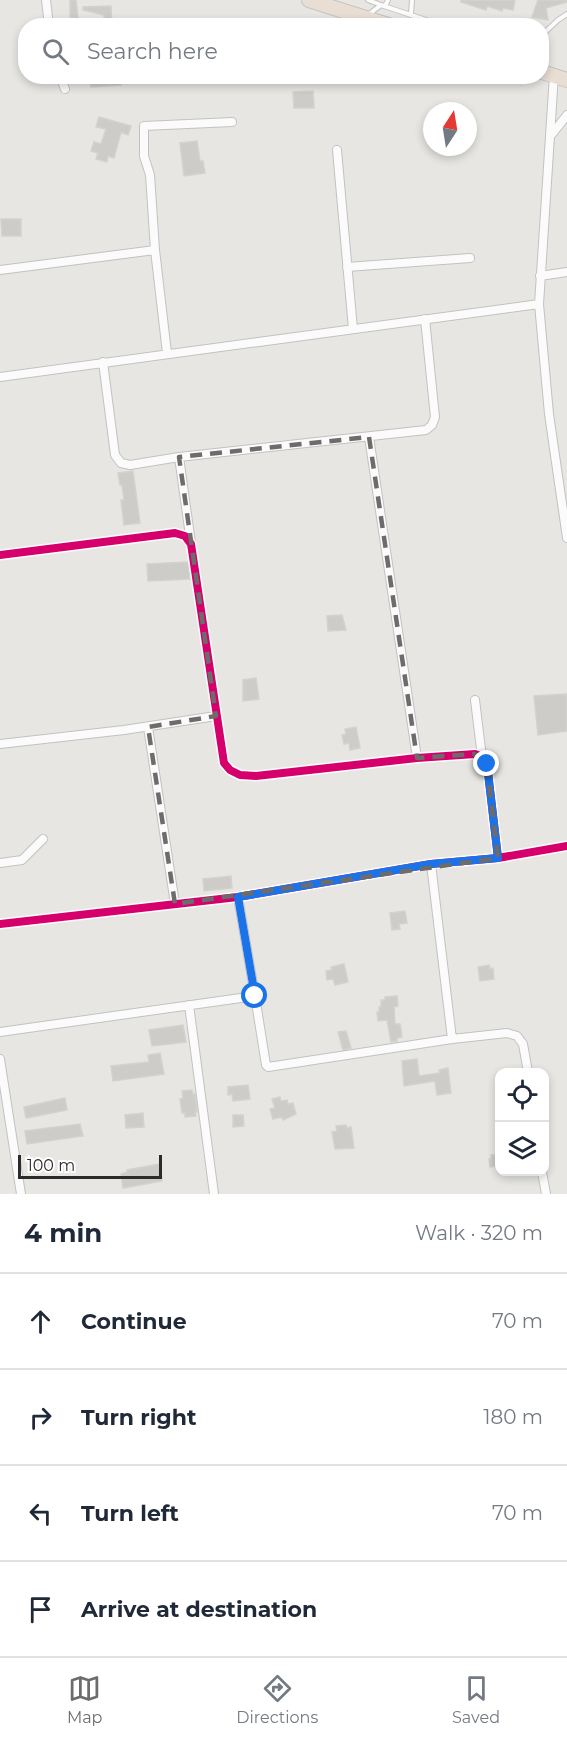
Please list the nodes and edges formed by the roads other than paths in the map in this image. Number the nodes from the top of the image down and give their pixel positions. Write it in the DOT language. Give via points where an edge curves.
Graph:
graph roads {
  1 [pos="46,0"];
  2 [pos="309,0"];
  3 [pos="368,0"];
  4 [pos="388,0"];
  5 [pos="412,0"];
  6 [pos="383,6"];
  7 [pos="411,14"];
  8 [pos="567,14"];
  9 [pos="48,18"];
  10 [pos="365,18"];
  11 [pos="422,18"];
  12 [pos="549,28"];
  13 [pos="554,76"];
  14 [pos="63,84"];
  15 [pos="65,89"];
  16 [pos="567,115"];
  17 [pos="232,122"];
  18 [pos="551,135"];
  19 [pos="337,150"];
  20 [pos="155,250"];
  21 [pos="470,258"];
  22 [pos="347,267"];
  23 [pos="0,270"];
  24 [pos="567,272"];
  25 [pos="540,276"];
  26 [pos="539,304"];
  27 [pos="425,319"];
  28 [pos="353,328"];
  29 [pos="167,353"];
  30 [pos="103,362"];
  31 [pos="0,377"];
  32 [pos="369,437"];
  33 [pos="179,457"];
  34 [pos="567,538"];
  35 [pos="191,544"];
  36 [pos="0,555"];
  37 [pos="475,700"];
  38 [pos="216,716"];
  39 [pos="148,726"];
  40 [pos="0,744"];
  41 [pos="482,757"];
  42 [pos="417,758"];
  43 [pos="43,839"];
  44 [pos="567,846"];
  45 [pos="498,858"];
  46 [pos="0,863"];
  47 [pos="431,864"];
  48 [pos="238,897"];
  49 [pos="175,904"];
  50 [pos="0,924"];
  51 [pos="255,996"];
  52 [pos="189,1005"];
  53 [pos="0,1032"];
  54 [pos="452,1040"];
  55 [pos="0,1059"];
  56 [pos="527,1068"];
  57 [pos="543,1176"];
  58 [pos="21,1194"];
  59 [pos="214,1194"];
  60 [pos="546,1194"];
  1 -- 9 [label="street"];
  2 -- 10 [label="highway"];
  3 -- 6 [label="lane"];
  4 -- 6 [label="lane"];
  5 -- 7 [label="lane"];
  6 -- 7 [label="lane"];
  6 -- 10 [label="lane"];
  7 -- 11 [label="lane"];
  8 -- 12 [label="lane"];
  13 -- 18 [label="street"];
  14 -- 15 [label="street"];
  16 -- 18 [label="street"];
  17 -- 20 [label="street" via="144,126"];
  18 -- 25 [label="street"];
  19 -- 22 [label="street"];
  20 -- 23 [label="street"];
  20 -- 29 [label="street"];
  21 -- 22 [label="street"];
  22 -- 28 [label="street"];
  24 -- 25 [label="street"];
  25 -- 26 [label="street"];
  26 -- 27 [label="street"];
  26 -- 34 [label="street" via="549,414"];
  27 -- 28 [label="street"];
  27 -- 32 [label="street" via="435,417 432,425 426,430"];
  28 -- 29 [label="street"];
  29 -- 30 [label="street"];
  30 -- 31 [label="street"];
  30 -- 33 [label="street" via="115,456 130,465"];
  32 -- 33 [label="street"];
  32 -- 42 [label="street"];
  33 -- 35 [label="street"];
  35 -- 36 [label="street" via="185,536 175,534"];
  35 -- 38 [label="street"];
  37 -- 41 [label="street"];
  38 -- 39 [label="street"];
  38 -- 42 [label="street" via="224,762 240,775"];
  39 -- 40 [label="street"];
  39 -- 49 [label="street"];
  41 -- 42 [label="street" via="475,754"];
  41 -- 45 [label="street" via="487,764"];
  43 -- 46 [label="street" via="22,860"];
  44 -- 45 [label="street"];
  45 -- 47 [label="street"];
  47 -- 48 [label="street"];
  47 -- 54 [label="street"];
  48 -- 49 [label="street"];
  48 -- 51 [label="street"];
  49 -- 50 [label="street"];
  51 -- 52 [label="street"];
  51 -- 54 [label="street" via="268,1067"];
  52 -- 53 [label="street"];
  52 -- 59 [label="street"];
  54 -- 56 [label="street" via="513,1034 523,1044"];
  55 -- 58 [label="street"];
  57 -- 60 [label="street"];
}
